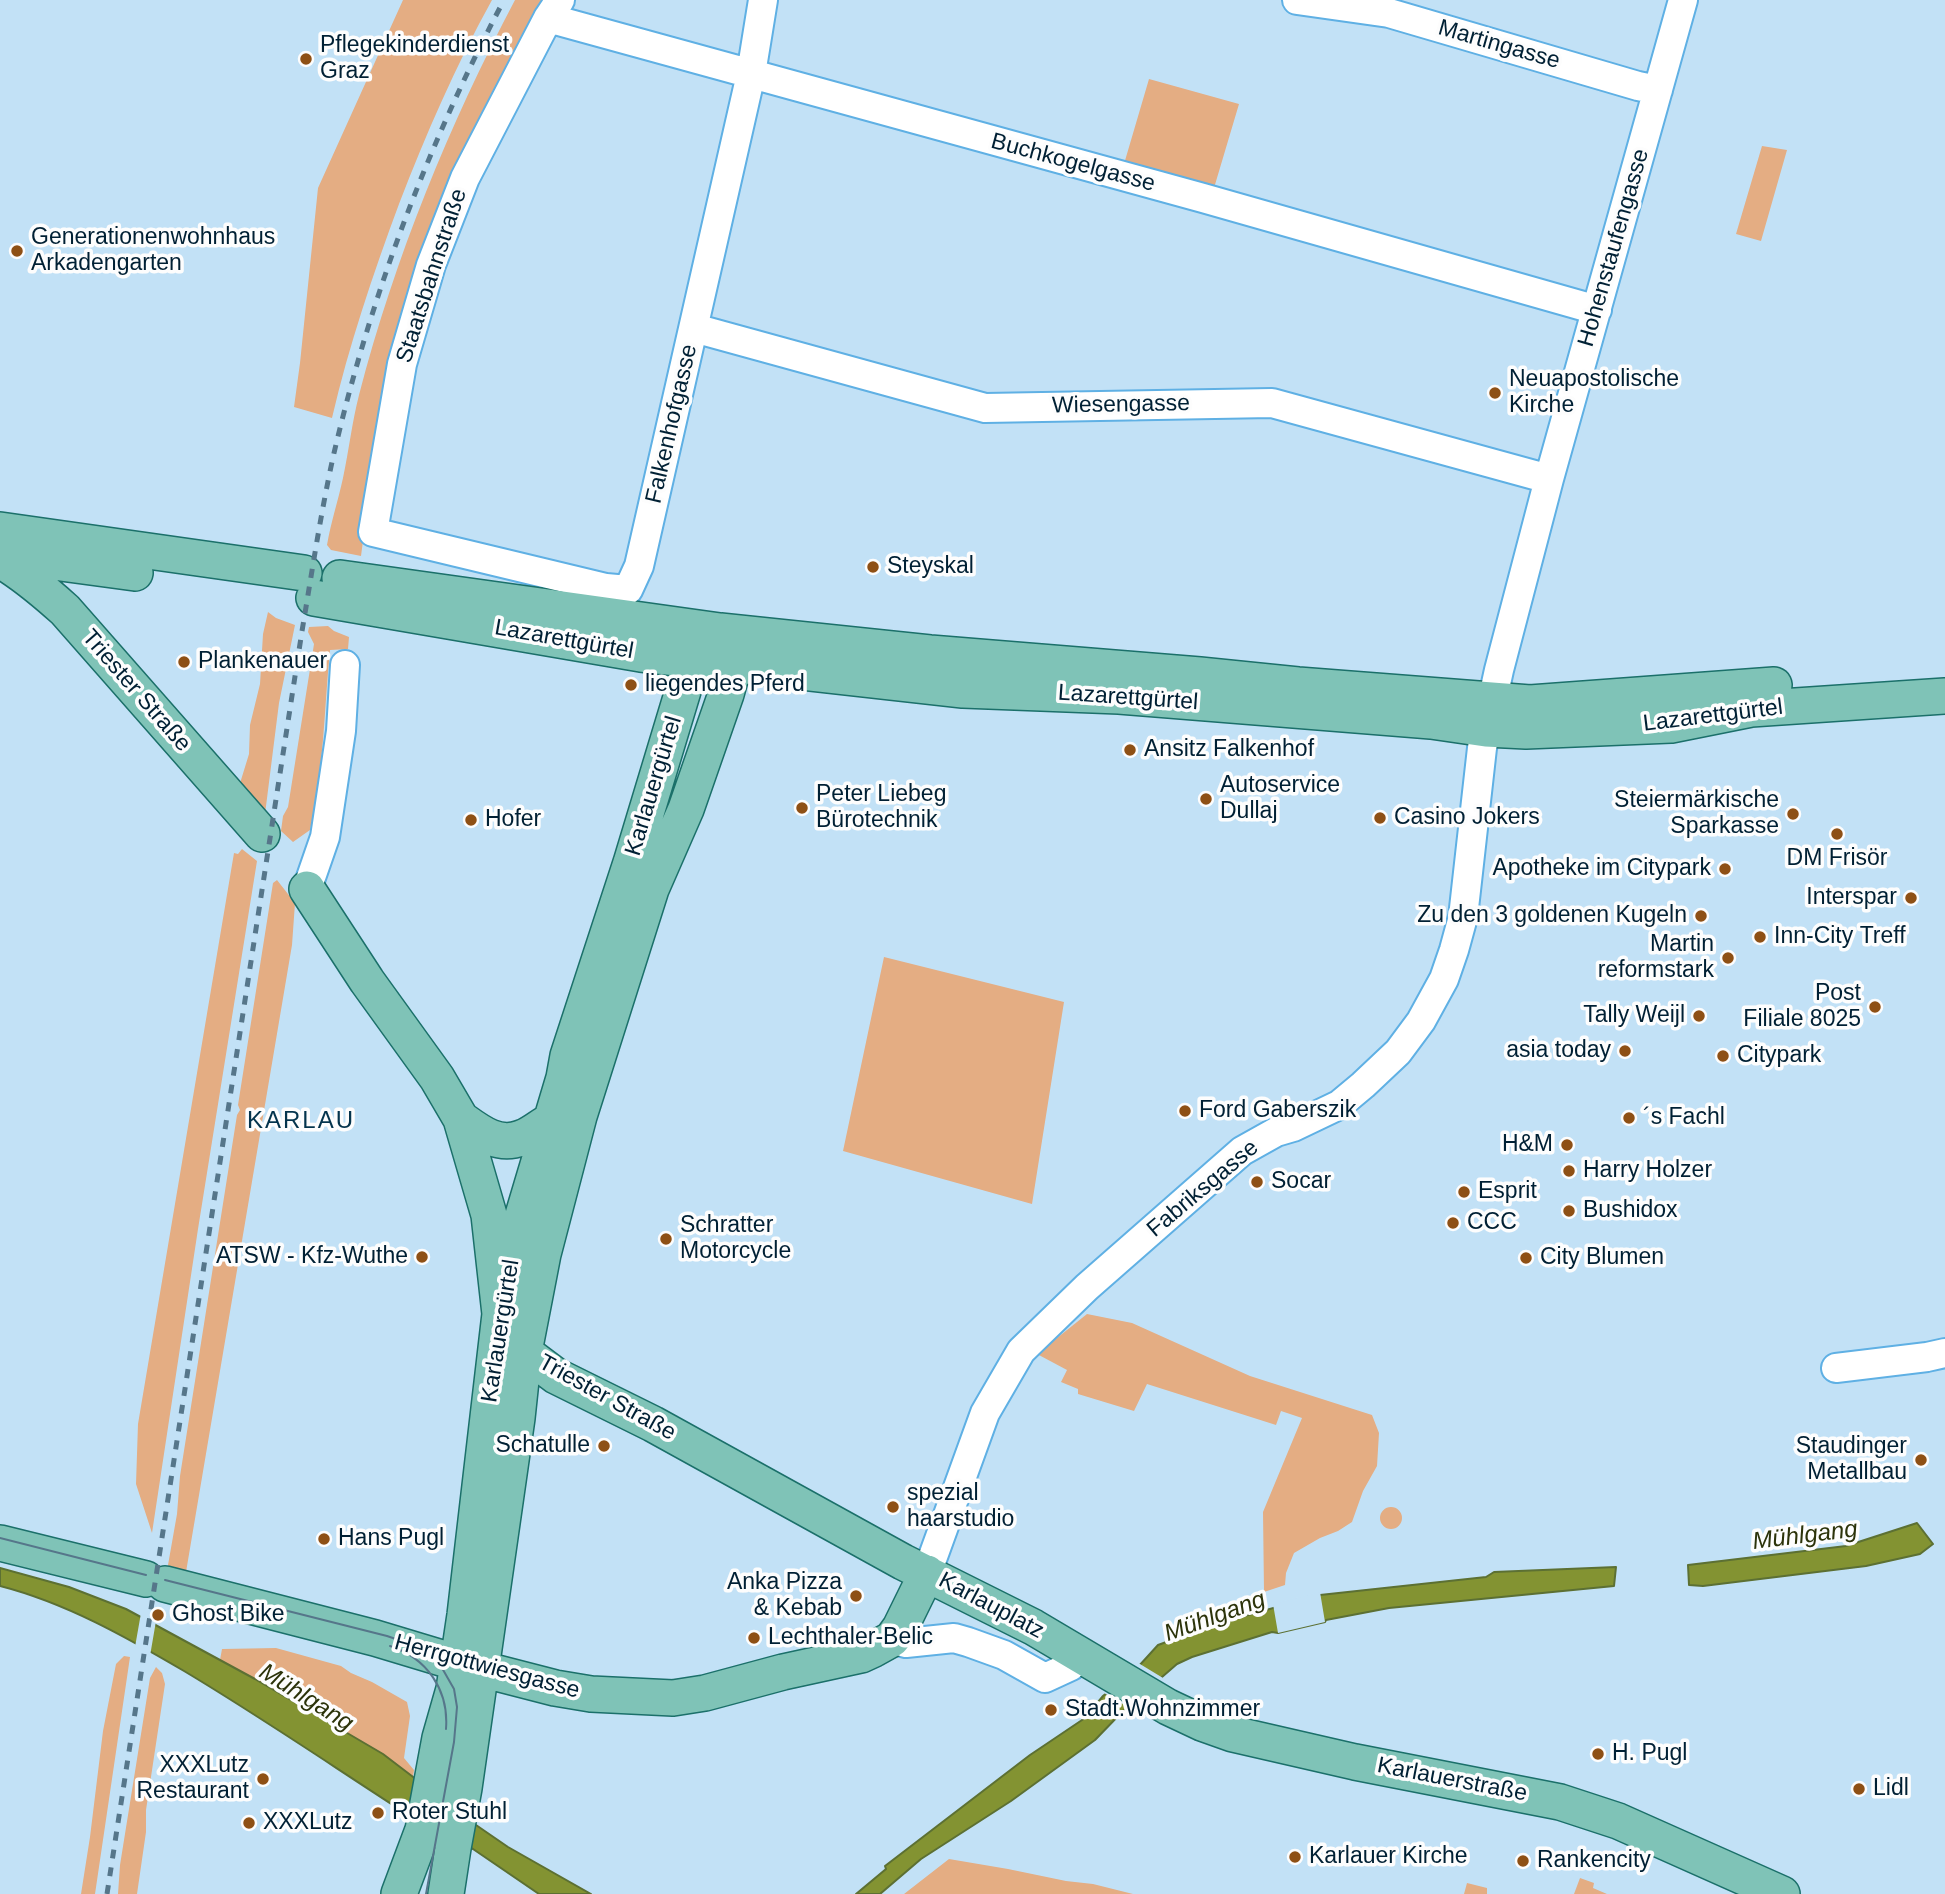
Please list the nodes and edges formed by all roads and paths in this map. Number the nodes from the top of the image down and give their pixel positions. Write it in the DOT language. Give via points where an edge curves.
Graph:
graph roads {
  1 [pos="762,0"];
  2 [pos="1297,0"];
  3 [pos="1683,0"];
  4 [pos="554,9"];
  5 [pos="751,74"];
  6 [pos="1658,90"];
  7 [pos="1597,310"];
  8 [pos="694,328"];
  9 [pos="1549,479"];
  10 [pos="0,530"];
  11 [pos="373,532"];
  12 [pos="0,554"];
  13 [pos="0,560"];
  14 [pos="309,586"];
  15 [pos="720,632"];
  16 [pos="692,661"];
  17 [pos="345,665"];
  18 [pos="734,665"];
  19 [pos="1945,672"];
  20 [pos="1945,696"];
  21 [pos="1489,714"];
  22 [pos="262,834"];
  23 [pos="307,889"];
  24 [pos="461,1119"];
  25 [pos="550,1121"];
  26 [pos="500,1314"];
  27 [pos="524,1352"];
  28 [pos="1945,1353"];
  29 [pos="1836,1368"];
  30 [pos="0,1543"];
  31 [pos="927,1573"];
  32 [pos="892,1639"];
  33 [pos="1080,1655"];
  34 [pos="469,1665"];
  35 [pos="1119,1678"];
  36 [pos="399,1894"];
  37 [pos="446,1894"];
  38 [pos="1782,1894"];
  1 -- 5 [label="street, Falkenhofgasse"];
  2 -- 6 [label="street, Martingasse" via="1388,13"];
  3 -- 6 [label="street, Hohenstaufengasse"];
  4 -- 5 [label="street, Buchkogelgasse"];
  4 -- 11 [label="street, Staatsbahnstraße" via="465,178 431,265 402,364"];
  5 -- 7 [label="street, Buchkogelgasse"];
  5 -- 8 [label="street, Falkenhofgasse"];
  6 -- 7 [label="street, Hohenstaufengasse"];
  7 -- 9 [label="street, Hohenstaufengasse"];
  8 -- 9 [label="street, Wiesengasse" via="985,408 1272,403"];
  8 -- 11 [label="street, Falkenhofgasse" via="639,566 628,590"];
  9 -- 21 [label="street, Hohenstaufengasse"];
  10 -- 14 [label="main road, Lazarettgürtel"];
  12 -- 14 [label="main road, Lazarettgürtel"];
  13 -- 22 [label="main road, Triester Straße" via="65,610"];
  14 -- 15 [label="main road, Lazarettgürtel"];
  14 -- 16 [label="main road, Lazarettgürtel"];
  15 -- 16 [label="main road, Karlauergürtel"];
  15 -- 18 [label="main road" via="732,646"];
  15 -- 21 [label="main road, Lazarettgürtel" via="1298,685"];
  16 -- 18 [label="main road, Lazarettgürtel"];
  16 -- 25 [label="main road, Karlauergürtel"];
  17 -- 23 [label="street" via="341,731 325,837"];
  18 -- 21 [label="main road, Lazarettgürtel" via="962,690 1119,696 1431,721"];
  18 -- 27 [label="main road, Karlauergürtel" via="686,809 651,889 579,1116 543,1254"];
  19 -- 21 [label="main road, Lazarettgürtel" via="1530,703"];
  20 -- 21 [label="main road, Lazarettgürtel" via="1751,709 1671,725 1526,731"];
  21 -- 31 [label="street, Fabriksgasse" via="1463,917 1444,979 1421,1021 1398,1052 1339,1105 1242,1151 1021,1351 985,1413"];
  23 -- 24 [label="main road, Triester Straße"];
  24 -- 25 [label="main road" via="501,1142 522,1138"];
  24 -- 26 [label="main road, Triester Straße" via="489,1215"];
  25 -- 26 [label="main road, Karlauergürtel" via="514,1245"];
  26 -- 27 [label="main road, Triester Straße"];
  26 -- 34 [label="main road, Karlauergürtel" via="465,1615"];
  27 -- 31 [label="main road, Triester Straße" via="556,1376 637,1415"];
  27 -- 34 [label="main road, Karlauergürtel" via="517,1418"];
  28 -- 29 [label="street"];
  30 -- 34 [label="main road, Herrgottwiesgasse"];
  31 -- 32 [label="main road, Karlauplatz"];
  31 -- 33 [label="main road, Karlauplatz"];
  32 -- 33 [label="street, Karlauplatz" via="906,1643 954,1638 1004,1655 1045,1678 1071,1666"];
  32 -- 34 [label="main road, Herrgottwiesgasse" via="861,1655 673,1698 592,1694"];
  33 -- 35 [label="main road, Karlauplatz"];
  34 -- 36 [label="main road, Karlauergürtel" via="454,1689 423,1830"];
  34 -- 37 [label="main road, Karlauergürtel" via="461,1804"];
  35 -- 38 [label="main road, Karlauerstraße" via="1168,1707 1233,1734 1573,1806 1618,1821"];
}
